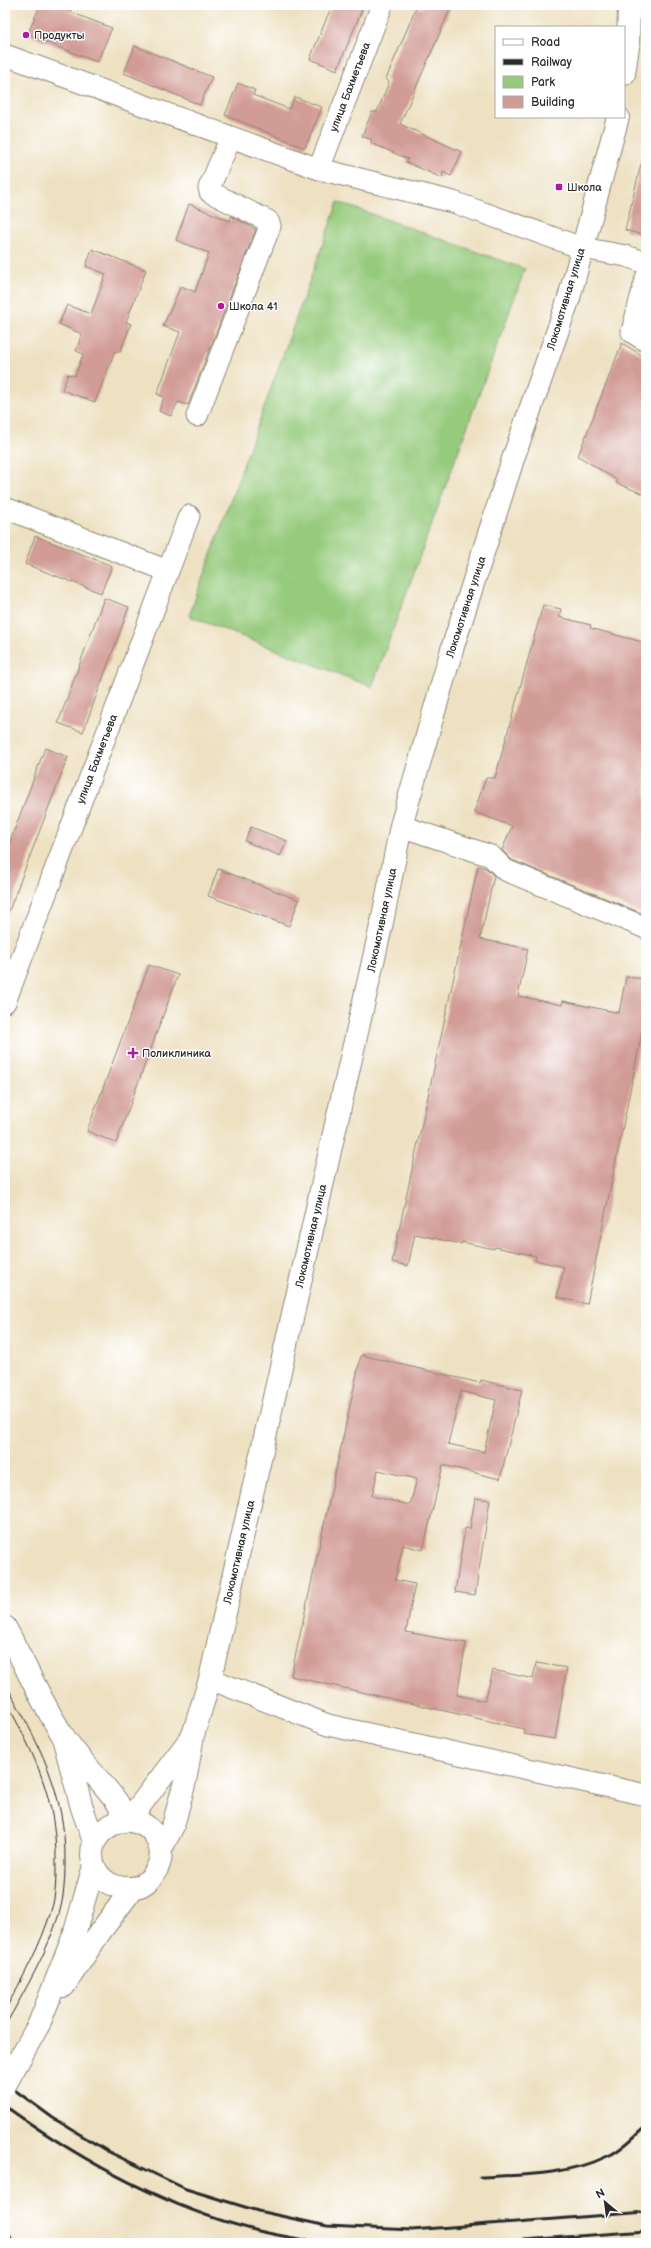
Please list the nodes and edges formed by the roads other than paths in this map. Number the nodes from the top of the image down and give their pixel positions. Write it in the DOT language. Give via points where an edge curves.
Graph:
graph roads {
  1 [pos="382,5"];
  2 [pos="629,5"];
  3 [pos="5,56"];
  4 [pos="625,67"];
  5 [pos="618,118"];
  6 [pos="231,137"];
  7 [pos="319,169"];
  8 [pos="582,248"];
  9 [pos="646,263"];
  10 [pos="646,278"];
  11 [pos="646,341"];
  12 [pos="197,416"];
  13 [pos="5,508"];
  14 [pos="189,516"];
  15 [pos="168,571"];
  16 [pos="402,826"];
  17 [pos="646,928"];
  18 [pos="5,1002"];
  19 [pos="5,1627"];
  20 [pos="210,1679"];
  21 [pos="62,1734"];
  22 [pos="193,1735"];
  23 [pos="646,1795"];
  24 [pos="129,1820"];
  25 [pos="94,1841"];
  26 [pos="161,1850"];
  27 [pos="94,1866"];
  28 [pos="133,1888"];
  29 [pos="39,2024"];
  30 [pos="5,2085"];
  1 -- 7 [label="street, улица Бахметьева"];
  2 -- 4 [label="main road"];
  3 -- 6 [label="street"];
  5 -- 8 [label="main road, Локомотивная улица"];
  6 -- 7 [label="street"];
  6 -- 12 [label="street" via="209,188 210,192 268,221 270,226"];
  7 -- 8 [label="street" via="453,202"];
  8 -- 9 [label="street" via="626,256"];
  8 -- 16 [label="main road, Локомотивная улица" via="568,298 511,464 453,646"];
  10 -- 11 [label="street" via="632,332"];
  13 -- 15 [label="street"];
  14 -- 15 [label="street, улица Бахметьева"];
  15 -- 18 [label="street, улица Бахметьева"];
  16 -- 17 [label="street" via="491,856 505,870"];
  16 -- 20 [label="main road, Локомотивная улица" via="381,930"];
  19 -- 21 [label="main road"];
  20 -- 22 [label="main road, Локомотивная улица"];
  20 -- 23 [label="street" via="328,1725"];
  21 -- 24 [label="main road" via="107,1788"];
  21 -- 25 [label="main road" via="82,1808"];
  22 -- 24 [label="main road"];
  22 -- 26 [label="main road" via="183,1789 172,1826"];
  24 -- 25 [label="main road" via="115,1822 102,1829"];
  24 -- 26 [label="main road" via="144,1824 155,1835"];
  25 -- 27 [label="main road"];
  26 -- 28 [label="main road" via="159,1866 149,1880"];
  27 -- 28 [label="main road" via="103,1880 117,1887"];
  27 -- 29 [label="main road" via="74,1935"];
  28 -- 29 [label="main road" via="100,1932"];
  29 -- 30 [label="main road, bridge"];
}
